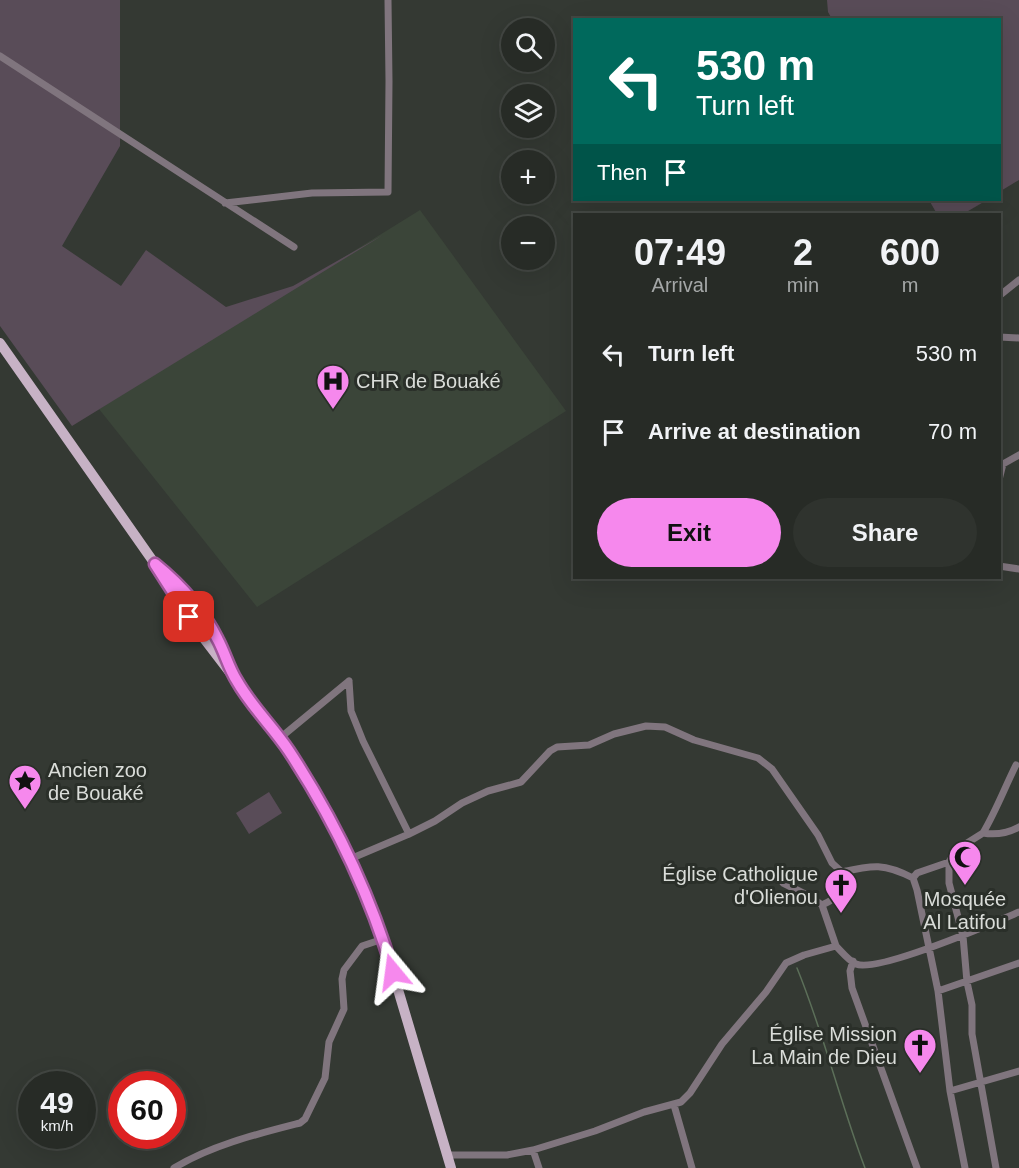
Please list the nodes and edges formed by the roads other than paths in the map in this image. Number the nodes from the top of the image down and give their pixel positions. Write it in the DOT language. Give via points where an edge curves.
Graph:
graph roads {
  1 [pos="388,0"];
  2 [pos="0,56"];
  3 [pos="225,203"];
  4 [pos="294,247"];
  5 [pos="1019,280"];
  6 [pos="1001,294"];
  7 [pos="1001,337"];
  8 [pos="1019,338"];
  9 [pos="0,343"];
  10 [pos="1018,457"];
  11 [pos="1001,472"];
  12 [pos="1001,566"];
  13 [pos="1019,569"];
  14 [pos="280,738"];
  15 [pos="1016,765"];
  16 [pos="1019,827"];
  17 [pos="983,833"];
  18 [pos="409,834"];
  19 [pos="350,859"];
  20 [pos="949,862"];
  21 [pos="846,871"];
  22 [pos="913,878"];
  23 [pos="783,883"];
  24 [pos="822,905"];
  25 [pos="1019,912"];
  26 [pos="963,936"];
  27 [pos="383,939"];
  28 [pos="836,946"];
  29 [pos="929,946"];
  30 [pos="853,961"];
  31 [pos="1019,963"];
  32 [pos="967,982"];
  33 [pos="938,991"];
  34 [pos="1019,1071"];
  35 [pos="982,1083"];
  36 [pos="950,1091"];
  37 [pos="674,1105"];
  38 [pos="533,1150"];
  39 [pos="447,1155"];
  40 [pos="174,1168"];
  41 [pos="451,1168"];
  42 [pos="538,1168"];
  43 [pos="692,1168"];
  44 [pos="917,1168"];
  45 [pos="965,1168"];
  46 [pos="996,1168"];
  1 -- 3 [label="street" via="388,192 312,193"];
  2 -- 3 [label="street"];
  3 -- 4 [label="street"];
  5 -- 6 [label="street"];
  7 -- 8 [label="street"];
  9 -- 14 [label="main road" via="199,632"];
  10 -- 11 [label="street" via="1003,464"];
  12 -- 13 [label="street"];
  14 -- 18 [label="street" via="349,681 351,711"];
  14 -- 19 [label="main road" via="317,794"];
  15 -- 17 [label="street"];
  16 -- 17 [label="street" via="992,835"];
  17 -- 20 [label="street" via="956,850"];
  18 -- 19 [label="street"];
  18 -- 21 [label="street" via="462,802 521,782 557,747 589,745 646,726 665,727 694,740 758,758 772,769 818,835 832,863"];
  19 -- 27 [label="main road"];
  20 -- 22 [label="street"];
  20 -- 26 [label="street" via="949,883"];
  21 -- 22 [label="street" via="867,866"];
  21 -- 24 [label="street" via="838,898"];
  22 -- 29 [label="street"];
  23 -- 24 [label="street"];
  24 -- 28 [label="street"];
  25 -- 26 [label="street"];
  26 -- 29 [label="street"];
  26 -- 32 [label="street"];
  27 -- 39 [label="main road"];
  27 -- 40 [label="street" via="362,946 344,969 345,1009 329,1042 325,1078 305,1119 243,1138"];
  28 -- 30 [label="street"];
  28 -- 37 [label="street" via="786,963 690,1092"];
  29 -- 30 [label="street" via="893,961 868,965"];
  29 -- 33 [label="street"];
  30 -- 44 [label="street" via="852,988"];
  31 -- 32 [label="street"];
  32 -- 33 [label="street"];
  32 -- 35 [label="street"];
  33 -- 36 [label="street"];
  34 -- 35 [label="street"];
  35 -- 36 [label="street"];
  35 -- 46 [label="street"];
  36 -- 45 [label="street"];
  37 -- 38 [label="street"];
  37 -- 43 [label="street"];
  38 -- 39 [label="street" via="507,1155"];
  38 -- 42 [label="street"];
  39 -- 41 [label="main road"];
}
